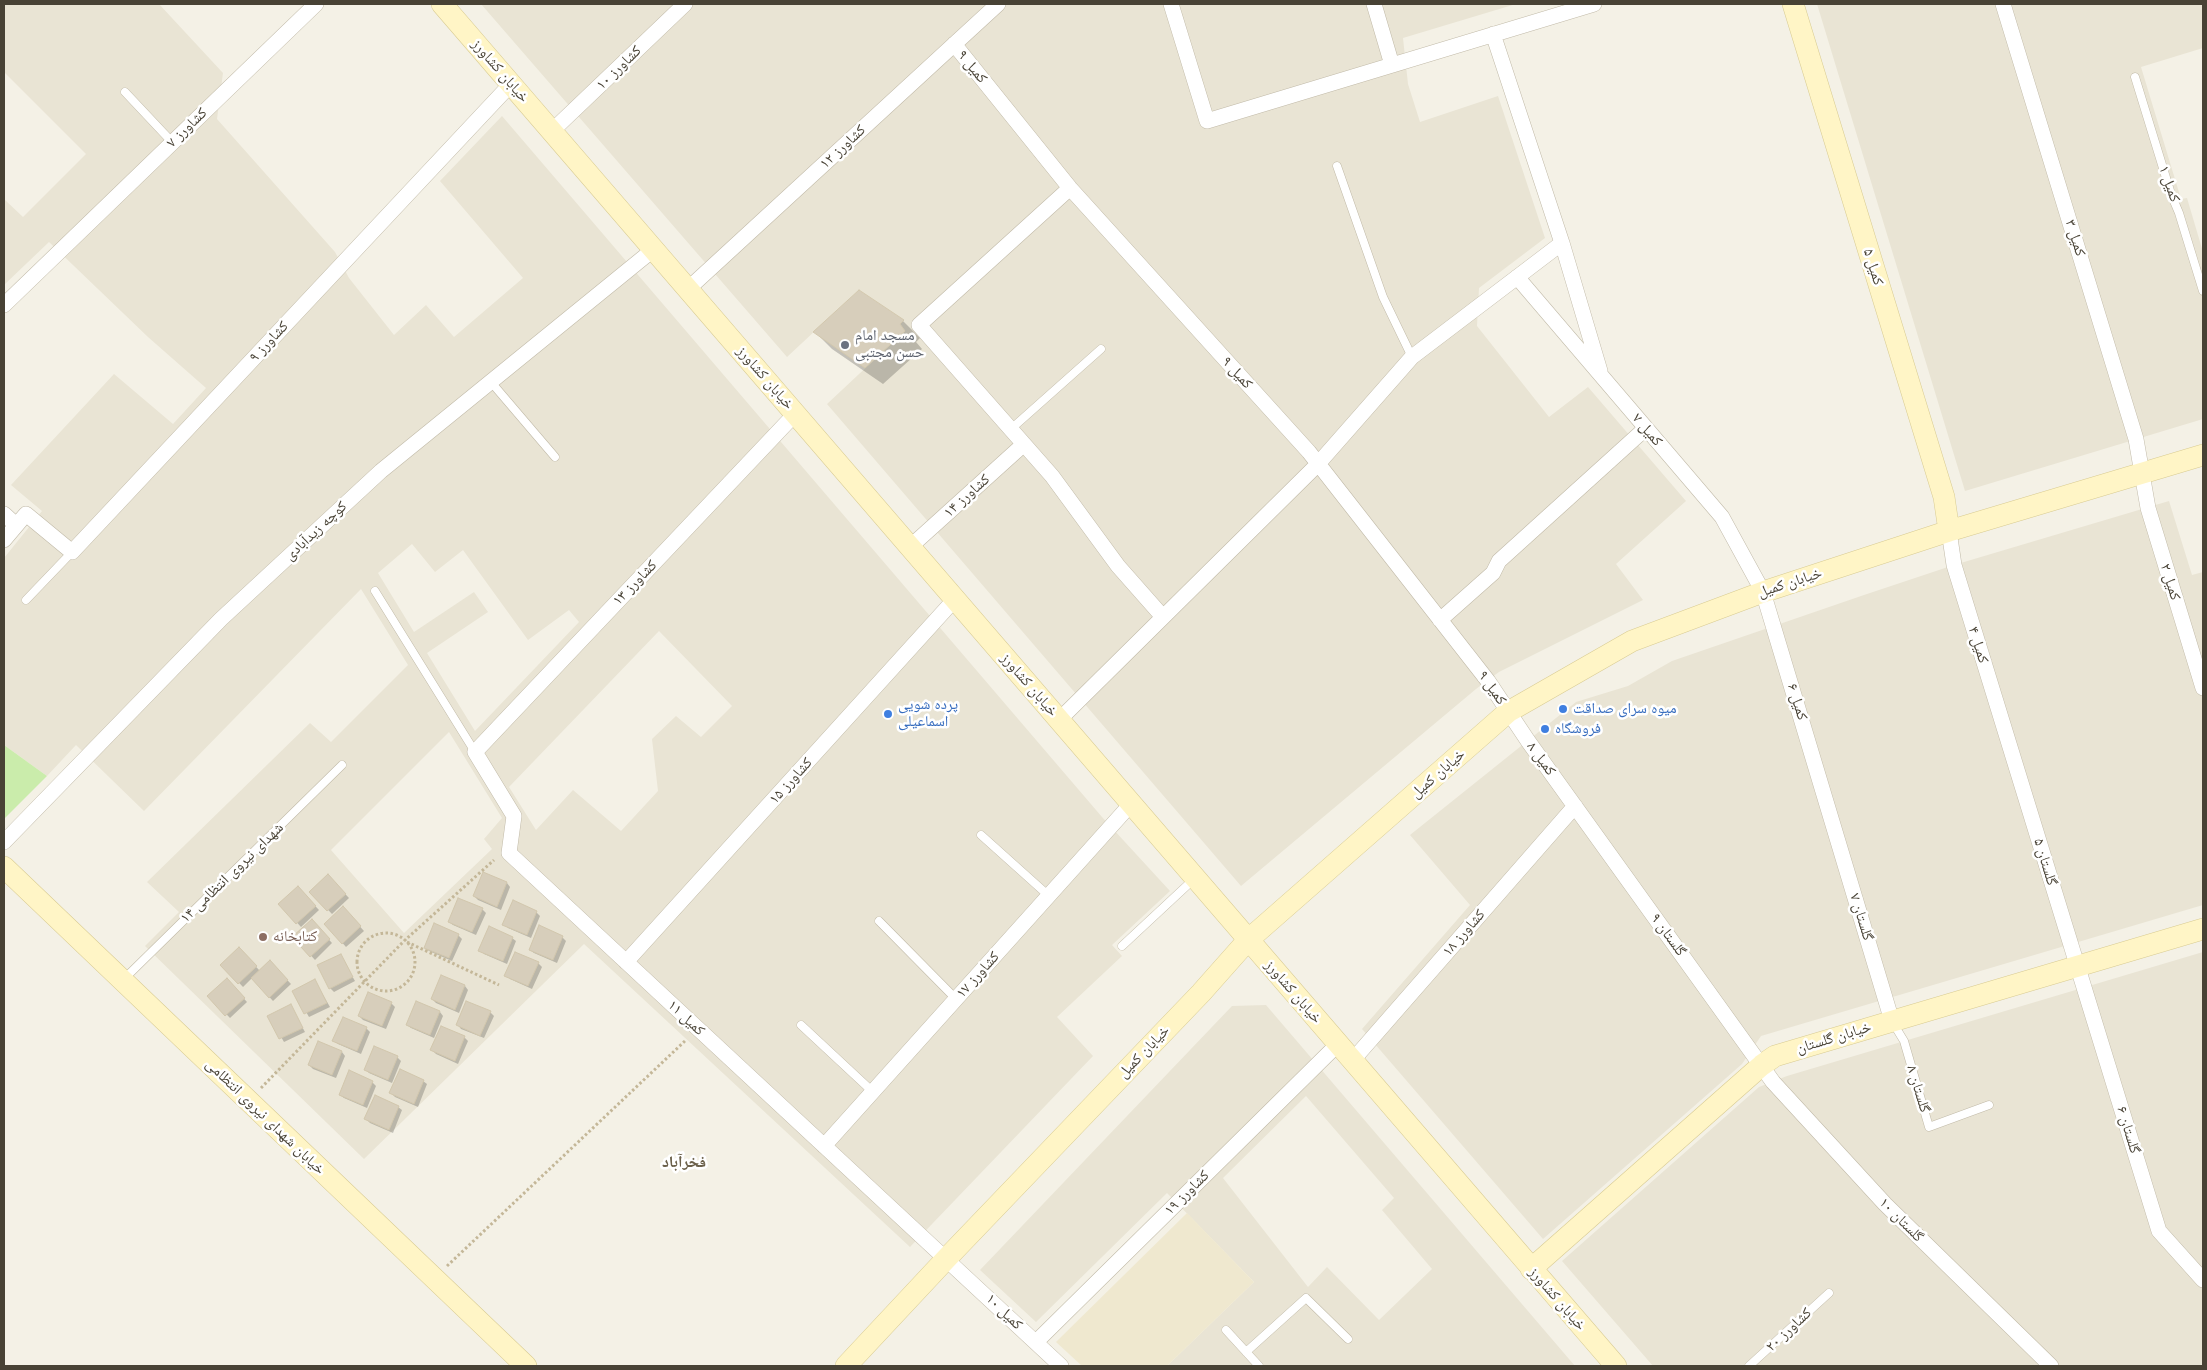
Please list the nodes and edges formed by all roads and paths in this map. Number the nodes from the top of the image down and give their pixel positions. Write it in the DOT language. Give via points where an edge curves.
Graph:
graph roads {
  1 [pos="316,4"];
  2 [pos="442,4"];
  3 [pos="685,4"];
  4 [pos="1171,4"];
  5 [pos="1374,4"];
  6 [pos="1594,4"];
  7 [pos="1793,4"];
  8 [pos="2004,4"];
  9 [pos="994,5"];
  10 [pos="1493,34"];
  11 [pos="954,44"];
  12 [pos="1392,65"];
  13 [pos="2135,77"];
  14 [pos="511,84"];
  15 [pos="125,92"];
  16 [pos="552,131"];
  17 [pos="172,142"];
  18 [pos="1337,166"];
  19 [pos="1070,188"];
  20 [pos="1562,243"];
  21 [pos="654,250"];
  22 [pos="1517,277"];
  23 [pos="688,289"];
  24 [pos="2203,291"];
  25 [pos="4,305"];
  26 [pos="1101,349"];
  27 [pos="1412,357"];
  28 [pos="1602,376"];
  29 [pos="491,382"];
  30 [pos="796,414"];
  31 [pos="1646,428"];
  32 [pos="1011,430"];
  33 [pos="1024,444"];
  34 [pos="2203,455"];
  35 [pos="555,458"];
  36 [pos="1318,465"];
  37 [pos="2142,474"];
  38 [pos="4,514"];
  39 [pos="21,519"];
  40 [pos="1948,532"];
  41 [pos="4,540"];
  42 [pos="910,547"];
  43 [pos="72,552"];
  44 [pos="375,591"];
  45 [pos="1763,592"];
  46 [pos="955,599"];
  47 [pos="26,600"];
  48 [pos="1163,617"];
  49 [pos="1440,620"];
  50 [pos="2203,688"];
  51 [pos="1508,712"];
  52 [pos="1059,720"];
  53 [pos="474,752"];
  54 [pos="2013,757"];
  55 [pos="342,765"];
  56 [pos="1131,804"];
  57 [pos="1575,806"];
  58 [pos="1830,813"];
  59 [pos="981,835"];
  60 [pos="4,842"];
  61 [pos="509,853"];
  62 [pos="4,867"];
  63 [pos="1195,878"];
  64 [pos="1049,896"];
  65 [pos="879,922"];
  66 [pos="2203,929"];
  67 [pos="1248,940"];
  68 [pos="404,941"];
  69 [pos="1122,946"];
  70 [pos="626,962"];
  71 [pos="2077,966"];
  72 [pos="122,981"];
  73 [pos="364,981"];
  74 [pos="499,985"];
  75 [pos="956,999"];
  76 [pos="1892,1021"];
  77 [pos="801,1025"];
  78 [pos="698,1029"];
  79 [pos="1338,1044"];
  80 [pos="1352,1061"];
  81 [pos="1762,1065"];
  82 [pos="873,1092"];
  83 [pos="248,1101"];
  84 [pos="1989,1105"];
  85 [pos="824,1146"];
  86 [pos="946,1259"];
  87 [pos="1531,1268"];
  88 [pos="434,1279"];
  89 [pos="2203,1280"];
  90 [pos="1828,1293"];
  91 [pos="1226,1330"];
  92 [pos="1348,1338"];
  93 [pos="1036,1342"];
  94 [pos="1246,1352"];
  95 [pos="526,1366"];
  96 [pos="846,1366"];
  97 [pos="1061,1366"];
  98 [pos="1259,1366"];
  99 [pos="1616,1366"];
  100 [pos="1749,1366"];
  101 [pos="2050,1366"];
  1 -- 17 [label="street, کشاورز ۷"];
  2 -- 14 [label="street, خیابان کشاورز"];
  3 -- 16 [label="street, کشاورز ۱۰"];
  4 -- 12 [label="street" via="1207,121"];
  5 -- 12 [label="street"];
  6 -- 10 [label="street"];
  7 -- 40 [label="street, کمیل ۵" via="1944,497"];
  8 -- 37 [label="street, کمیل ۳" via="2136,439"];
  9 -- 11 [label="street, کشاورز ۱۲"];
  10 -- 12 [label="street"];
  10 -- 20 [label="street"];
  11 -- 19 [label="street, کمیل ۹"];
  11 -- 23 [label="street, کشاورز ۱۲"];
  13 -- 24 [label="lane, کمیل ۱"];
  14 -- 16 [label="street, خیابان کشاورز"];
  14 -- 43 [label="street, کشاورز ۹"];
  15 -- 17 [label="lane"];
  16 -- 21 [label="street, خیابان کشاورز"];
  17 -- 25 [label="street, کشاورز ۷"];
  18 -- 27 [label="lane" via="1383,297"];
  19 -- 32 [label="street" via="920,325"];
  19 -- 36 [label="street, کمیل ۹"];
  20 -- 22 [label="street"];
  20 -- 28 [label="street"];
  21 -- 23 [label="street, خیابان کشاورز"];
  21 -- 29 [label="street, کوچه زیدآبادی"];
  22 -- 27 [label="street"];
  22 -- 28 [label="street, کمیل ۷"];
  23 -- 30 [label="street, خیابان کشاورز"];
  26 -- 32 [label="lane"];
  27 -- 36 [label="street"];
  28 -- 31 [label="street, کمیل ۷"];
  29 -- 35 [label="lane"];
  29 -- 60 [label="street, کوچه زیدآبادی" via="381,471 221,620"];
  30 -- 42 [label="street, خیابان کشاورز"];
  30 -- 53 [label="street, کشاورز ۱۳"];
  31 -- 45 [label="street, کمیل ۷" via="1722,517"];
  31 -- 49 [label="street" via="1499,561 1493,573"];
  32 -- 33 [label="street"];
  33 -- 42 [label="street, کشاورز ۱۴"];
  33 -- 48 [label="street" via="1052,476 1118,566"];
  34 -- 37 [label="street, خیابان کمیل"];
  36 -- 48 [label="street"];
  36 -- 49 [label="street, کمیل ۹"];
  37 -- 40 [label="street, خیابان کمیل"];
  37 -- 50 [label="street, کمیل ۲" via="2148,508"];
  38 -- 39 [label="street"];
  39 -- 41 [label="street"];
  39 -- 43 [label="street"];
  40 -- 45 [label="street, خیابان کمیل"];
  40 -- 54 [label="street, کمیل ۴" via="1954,566"];
  42 -- 46 [label="street, خیابان کشاورز"];
  43 -- 47 [label="lane, کشاورز ۹"];
  44 -- 53 [label="lane"];
  45 -- 51 [label="street, خیابان کمیل" via="1632,641"];
  45 -- 58 [label="street, کمیل ۶"];
  46 -- 52 [label="street, خیابان کشاورز"];
  46 -- 70 [label="street, کشاورز ۱۵"];
  48 -- 52 [label="street"];
  49 -- 51 [label="street, کمیل ۹" via="1488,680"];
  51 -- 57 [label="street, کمیل ۸"];
  51 -- 67 [label="street, خیابان کمیل"];
  52 -- 56 [label="street, خیابان کشاورز"];
  53 -- 61 [label="street" via="514,816"];
  54 -- 71 [label="street, گلستان ۵"];
  55 -- 72 [label="lane, شهدای نیروی انتظامی ۱۴"];
  56 -- 63 [label="street, خیابان کشاورز"];
  56 -- 64 [label="street, کشاورز ۱۷"];
  57 -- 80 [label="street, کشاورز ۱۸"];
  57 -- 81 [label="street, گلستان ۹"];
  58 -- 76 [label="street, گلستان ۷"];
  59 -- 64 [label="lane"];
  61 -- 68 [label="path" via="498,856"];
  61 -- 70 [label="street, کمیل ۱۱"];
  62 -- 72 [label="street, خیابان شهدای نیروی انتظامی"];
  63 -- 67 [label="street, خیابان کشاورز"];
  63 -- 69 [label="lane"];
  64 -- 75 [label="street, کشاورز ۱۷"];
  65 -- 75 [label="lane"];
  66 -- 71 [label="street, خیابان گلستان"];
  67 -- 79 [label="street, خیابان کشاورز"];
  67 -- 86 [label="street, خیابان کمیل"];
  68 -- 73 [label="path"];
  68 -- 73 [label="path" via="386,934 368,940 360,950 357,963"];
  68 -- 73 [label="path" via="414,959 412,974 404,985 383,991"];
  68 -- 74 [label="path"];
  70 -- 78 [label="street, کمیل ۱۱"];
  71 -- 76 [label="street, خیابان گلستان"];
  71 -- 89 [label="street, گلستان ۶" via="2159,1231"];
  72 -- 83 [label="street, خیابان شهدای نیروی انتظامی"];
  73 -- 83 [label="path"];
  75 -- 82 [label="street, کشاورز ۱۷"];
  76 -- 81 [label="street, خیابان گلستان" via="1775,1056"];
  76 -- 84 [label="lane, گلستان ۸" via="1904,1041 1929,1127"];
  77 -- 82 [label="lane"];
  78 -- 85 [label="street, کمیل ۱۱"];
  78 -- 88 [label="path"];
  79 -- 80 [label="street, خیابان کشاورز"];
  79 -- 93 [label="street, کشاورز ۱۹"];
  80 -- 87 [label="street, خیابان کشاورز"];
  81 -- 87 [label="street, خیابان گلستان"];
  81 -- 101 [label="street, گلستان ۱۰" via="1773,1082 1885,1204"];
  82 -- 85 [label="street, کشاورز ۱۷"];
  83 -- 88 [label="street, خیابان شهدای نیروی انتظامی"];
  85 -- 86 [label="street, کمیل ۱۱"];
  86 -- 93 [label="street, کمیل ۱۰"];
  86 -- 96 [label="street, خیابان کمیل"];
  87 -- 99 [label="street, خیابان کشاورز"];
  88 -- 95 [label="street, خیابان شهدای نیروی انتظامی"];
  90 -- 100 [label="lane, کشاورز ۲۰"];
  91 -- 94 [label="lane"];
  92 -- 94 [label="lane" via="1306,1298"];
  93 -- 97 [label="street, کمیل ۱۰"];
  94 -- 98 [label="lane"];
}
